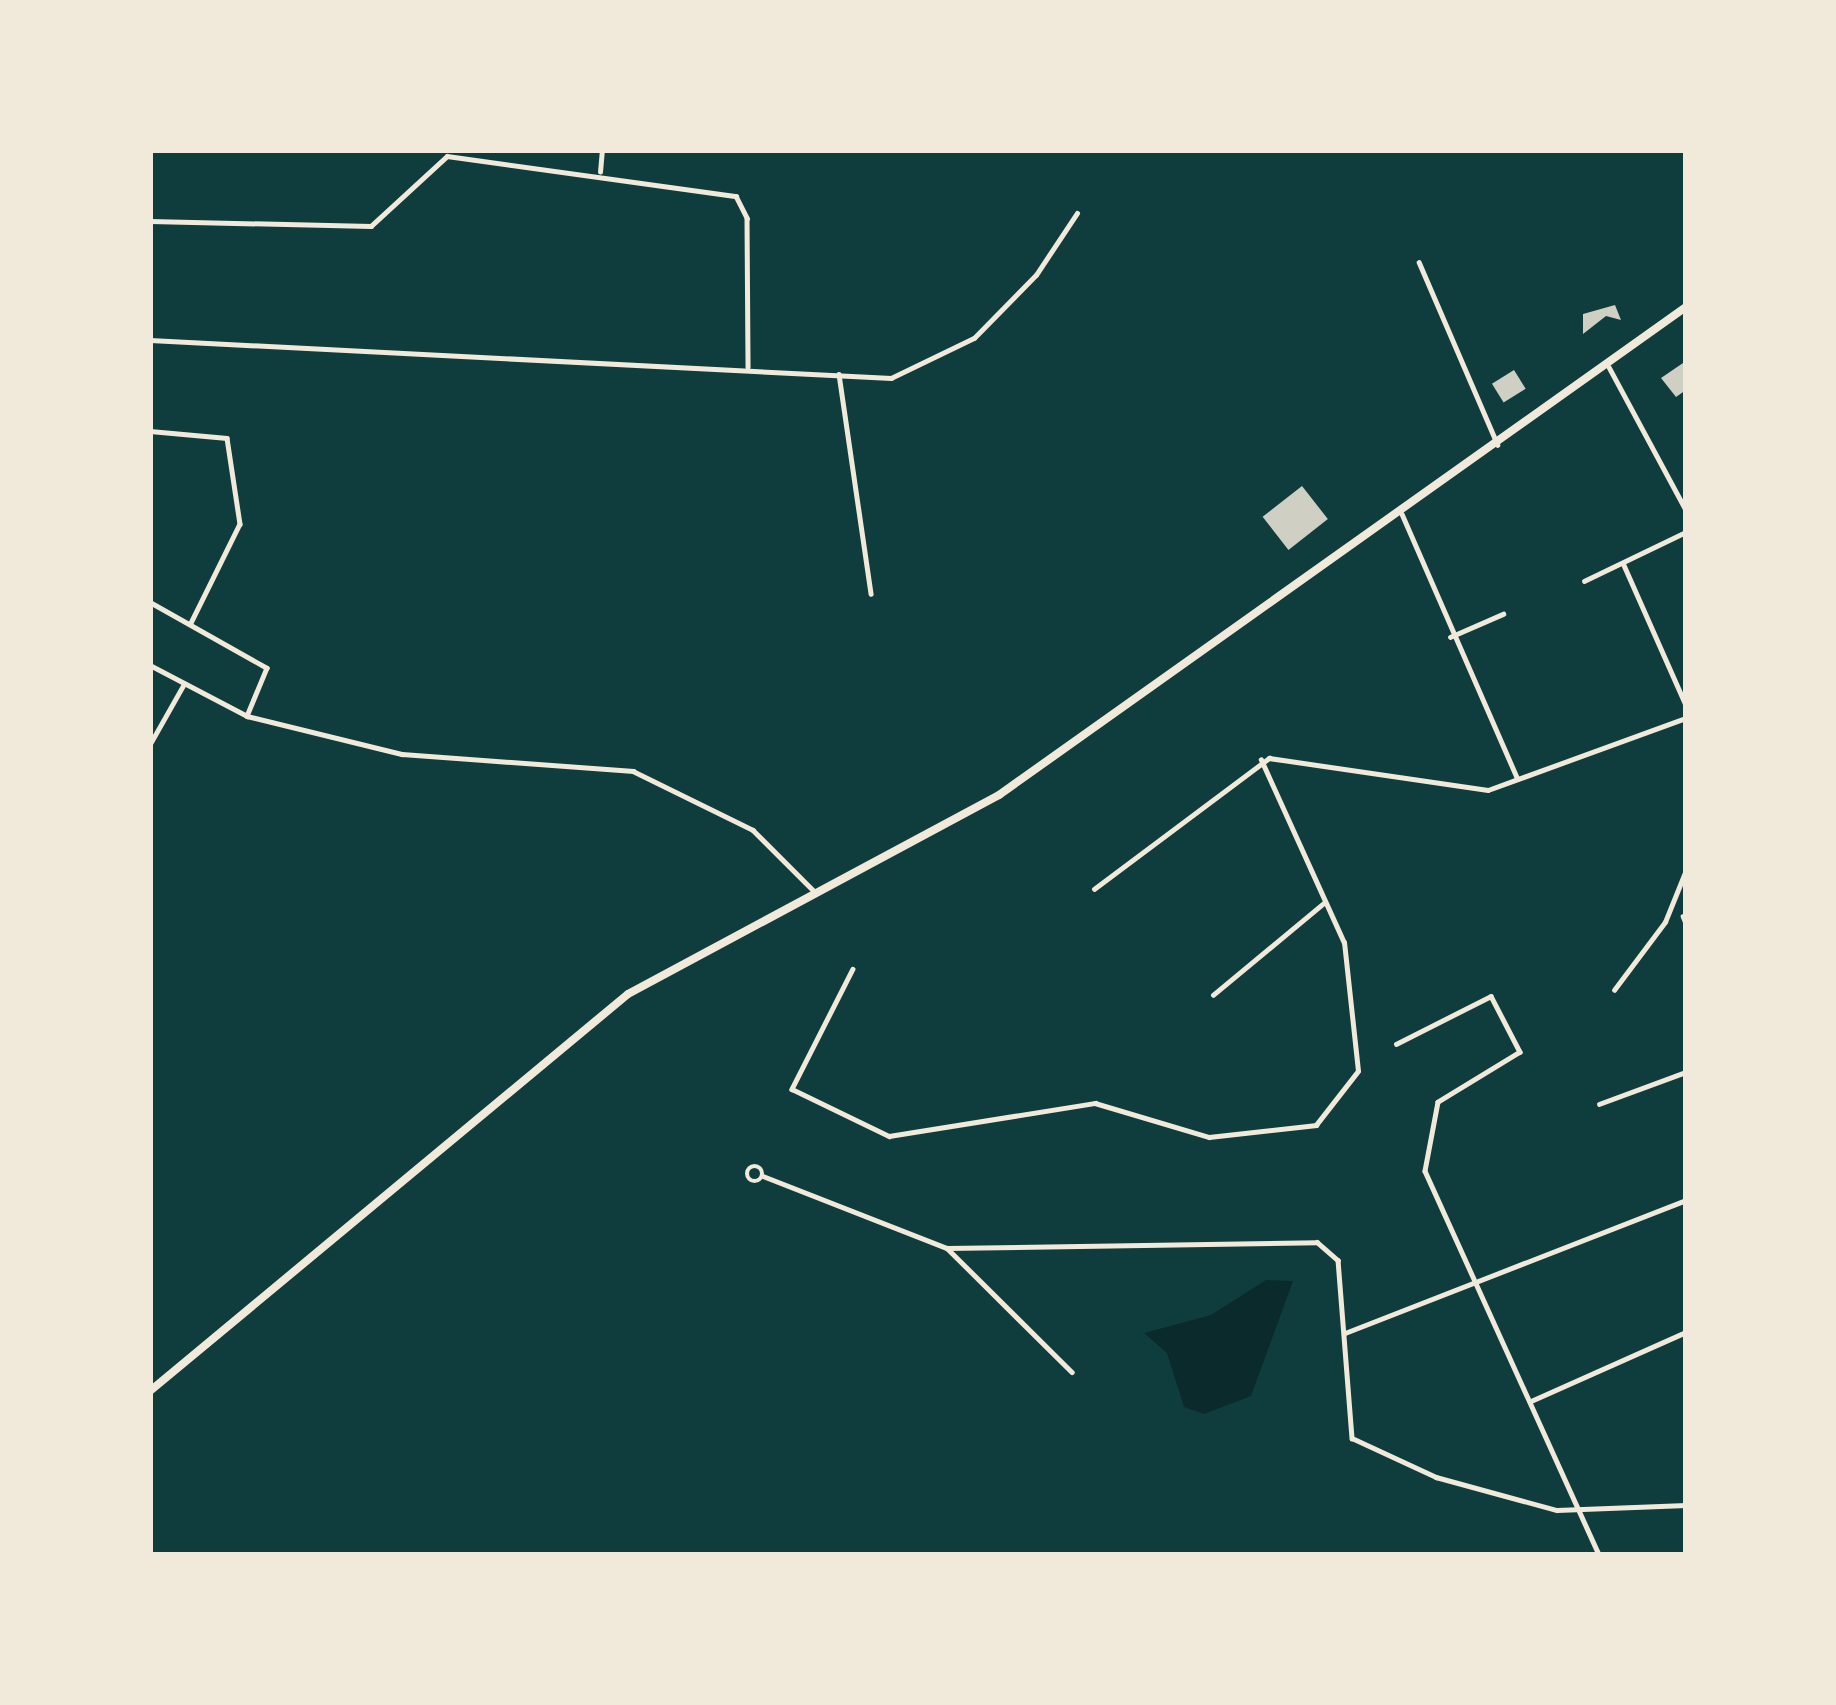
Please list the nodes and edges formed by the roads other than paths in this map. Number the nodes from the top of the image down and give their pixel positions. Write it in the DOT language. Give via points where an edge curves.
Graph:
graph roads {
  1 [pos="602,150"];
  2 [pos="600,172"];
  3 [pos="1077,213"];
  4 [pos="150,221"];
  5 [pos="1419,262"];
  6 [pos="1686,307"];
  7 [pos="150,340"];
  8 [pos="1609,367"];
  9 [pos="748,368"];
  10 [pos="839,374"];
  11 [pos="150,431"];
  12 [pos="1498,445"];
  13 [pos="1686,510"];
  14 [pos="1402,514"];
  15 [pos="1686,532"];
  16 [pos="1623,563"];
  17 [pos="1584,580"];
  18 [pos="872,594"];
  19 [pos="150,602"];
  20 [pos="1503,614"];
  21 [pos="191,623"];
  22 [pos="1450,637"];
  23 [pos="150,665"];
  24 [pos="184,684"];
  25 [pos="1686,706"];
  26 [pos="248,716"];
  27 [pos="1686,718"];
  28 [pos="150,745"];
  29 [pos="1261,760"];
  30 [pos="1518,779"];
  31 [pos="1686,870"];
  32 [pos="1094,889"];
  33 [pos="817,894"];
  34 [pos="1326,902"];
  35 [pos="853,969"];
  36 [pos="1614,990"];
  37 [pos="1213,995"];
  38 [pos="1396,1044"];
  39 [pos="1686,1072"];
  40 [pos="1599,1104"];
  41 [pos="763,1176"];
  42 [pos="1686,1200"];
  43 [pos="947,1248"];
  44 [pos="1480,1283"];
  45 [pos="1686,1332"];
  46 [pos="1345,1333"];
  47 [pos="1072,1372"];
  48 [pos="150,1390"];
  49 [pos="1531,1401"];
  50 [pos="1686,1505"];
  51 [pos="1573,1514"];
  52 [pos="1599,1555"];
  1 -- 2 [label="street"];
  2 -- 4 [label="street" via="447,156 383,218 347,231"];
  2 -- 9 [label="street" via="736,196 747,218"];
  3 -- 10 [label="street" via="1036,275 944,361 891,378"];
  5 -- 12 [label="street"];
  6 -- 8 [label="main road"];
  7 -- 9 [label="street"];
  8 -- 12 [label="main road"];
  8 -- 13 [label="street"];
  9 -- 10 [label="street"];
  10 -- 18 [label="street"];
  11 -- 21 [label="street" via="227,438 240,524"];
  12 -- 14 [label="main road"];
  14 -- 22 [label="street"];
  14 -- 33 [label="main road" via="999,795"];
  15 -- 16 [label="street"];
  16 -- 17 [label="street"];
  16 -- 25 [label="street"];
  19 -- 21 [label="street"];
  20 -- 22 [label="street"];
  21 -- 26 [label="street" via="267,668"];
  22 -- 30 [label="street"];
  23 -- 24 [label="street"];
  24 -- 26 [label="street"];
  24 -- 28 [label="street"];
  26 -- 33 [label="street" via="402,754 634,771 753,830"];
  27 -- 30 [label="street"];
  29 -- 30 [label="street" via="1452,793"];
  29 -- 32 [label="street"];
  29 -- 34 [label="street"];
  31 -- 36 [label="street" via="1665,922"];
  33 -- 48 [label="main road" via="616,1003"];
  34 -- 35 [label="street" via="1344,943 1358,1071 1316,1125 1209,1137 1095,1103 890,1136 792,1089"];
  34 -- 37 [label="street"];
  38 -- 44 [label="street" via="1491,995 1520,1052 1438,1102 1426,1134 1426,1171"];
  39 -- 40 [label="street"];
  41 -- 43 [label="street"];
  42 -- 44 [label="street"];
  43 -- 46 [label="street" via="1317,1242 1338,1261"];
  43 -- 47 [label="street"];
  44 -- 46 [label="street"];
  44 -- 49 [label="street"];
  45 -- 49 [label="street"];
  46 -- 51 [label="street" via="1352,1438 1436,1478"];
  49 -- 51 [label="street"];
  50 -- 51 [label="street"];
  51 -- 52 [label="street"];
}
